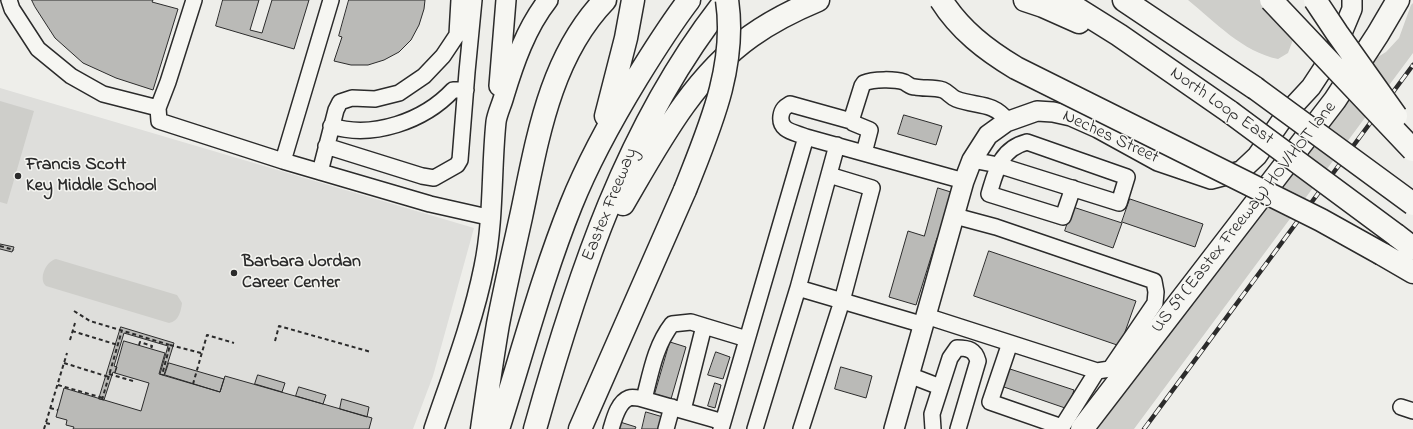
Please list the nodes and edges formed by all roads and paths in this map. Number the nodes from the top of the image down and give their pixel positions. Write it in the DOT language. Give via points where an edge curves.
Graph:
graph roads {
  1 [pos="9,0"];
  2 [pos="194,0"];
  3 [pos="331,0"];
  4 [pos="459,0"];
  5 [pos="474,0"];
  6 [pos="506,0"];
  7 [pos="548,0"];
  8 [pos="605,0"];
  9 [pos="633,0"];
  10 [pos="688,0"];
  11 [pos="726,0"];
  12 [pos="818,0"];
  13 [pos="941,0"];
  14 [pos="1024,0"];
  15 [pos="1063,0"];
  16 [pos="1124,0"];
  17 [pos="1271,0"];
  18 [pos="1315,0"];
  19 [pos="1352,0"];
  20 [pos="1398,0"];
  21 [pos="464,35"];
  22 [pos="1172,72"];
  23 [pos="466,90"];
  24 [pos="158,108"];
  25 [pos="496,121"];
  26 [pos="851,121"];
  27 [pos="1008,121"];
  28 [pos="331,126"];
  29 [pos="806,137"];
  30 [pos="1413,139"];
  31 [pos="837,145"];
  32 [pos="326,146"];
  33 [pos="1413,150"];
  34 [pos="595,152"];
  35 [pos="864,153"];
  36 [pos="972,160"];
  37 [pos="283,161"];
  38 [pos="998,165"];
  39 [pos="320,172"];
  40 [pos="829,175"];
  41 [pos="964,181"];
  42 [pos="1073,188"];
  43 [pos="1413,204"];
  44 [pos="955,216"];
  45 [pos="492,218"];
  46 [pos="0,246"];
  47 [pos="1413,248"];
  48 [pos="14,250"];
  49 [pos="1413,272"];
  50 [pos="581,280"];
  51 [pos="798,288"];
  52 [pos="842,301"];
  53 [pos="74,311"];
  54 [pos="925,320"];
  55 [pos="75,323"];
  56 [pos="704,326"];
  57 [pos="122,330"];
  58 [pos="72,331"];
  59 [pos="148,338"];
  60 [pos="747,339"];
  61 [pos="70,340"];
  62 [pos="275,341"];
  63 [pos="234,343"];
  64 [pos="1010,343"];
  65 [pos="146,344"];
  66 [pos="118,345"];
  67 [pos="139,345"];
  68 [pos="170,345"];
  69 [pos="151,349"];
  70 [pos="371,352"];
  71 [pos="67,353"];
  72 [pos="202,354"];
  73 [pos="64,363"];
  74 [pos="1097,370"];
  75 [pos="162,375"];
  76 [pos="909,375"];
  77 [pos="109,376"];
  78 [pos="133,379"];
  79 [pos="192,384"];
  80 [pos="57,385"];
  81 [pos="940,389"];
  82 [pos="644,399"];
  83 [pos="50,408"];
  84 [pos="677,409"];
  85 [pos="58,410"];
  86 [pos="46,423"];
  87 [pos="50,424"];
  88 [pos="722,425"];
  89 [pos="44,429"];
  90 [pos="434,429"];
  91 [pos="482,429"];
  92 [pos="498,429"];
  93 [pos="535,429"];
  94 [pos="580,429"];
  95 [pos="611,429"];
  96 [pos="666,429"];
  97 [pos="754,429"];
  98 [pos="801,429"];
  99 [pos="894,429"];
  100 [pos="933,429"];
  101 [pos="958,429"];
  102 [pos="1082,429"];
  1 -- 24 [label="street" via="12,9 38,49 71,76 103,94"];
  2 -- 24 [label="street"];
  3 -- 37 [label="street"];
  4 -- 21 [label="street"];
  5 -- 21 [label="street"];
  6 -- 25 [label="main road"];
  7 -- 25 [label="main road" via="514,62"];
  8 -- 91 [label="highway" via="576,37 556,78 543,118 498,324"];
  9 -- 34 [label="highway" via="619,67"];
  10 -- 34 [label="highway, Eastex Freeway" via="650,57"];
  11 -- 50 [label="highway, Eastex Freeway" via="686,56 651,113 615,192"];
  11 -- 94 [label="highway, bridge" via="726,69 712,122 685,190"];
  12 -- 50 [label="highway" via="794,9 750,36 704,80 680,111 642,170"];
  13 -- 49 [label="highway, bridge" via="967,33 1016,68 1321,220"];
  14 -- 22 [label="highway" via="1088,26"];
  15 -- 22 [label="highway, North Loop East"];
  16 -- 43 [label="highway, North Loop East, bridge" via="1255,88"];
  17 -- 33 [label="highway, bridge"];
  18 -- 30 [label="highway, bridge"];
  19 -- 27 [label="main road, Neches Street" via="1352,9 1334,52 1257,156 1241,171 1211,179 1158,161 1098,128 1071,116 1053,112 1037,111"];
  20 -- 102 [label="highway, US 59 (Eastex Freeway) HOV/HOT lane" via="1335,100"];
  21 -- 23 [label="street"];
  21 -- 28 [label="street" via="424,76 399,93 375,99 352,98 340,102"];
  22 -- 47 [label="highway, North Loop East, bridge"];
  23 -- 28 [label="street" via="453,90 421,115 394,126 357,130"];
  23 -- 32 [label="street" via="460,160 457,165 434,178"];
  24 -- 37 [label="street" via="159,121"];
  25 -- 45 [label="main road"];
  26 -- 27 [label="street" via="864,83 886,80 905,82 913,87 934,88 945,91 956,99 987,105 1002,113"];
  26 -- 29 [label="street" via="790,104 786,106 780,122 783,127"];
  26 -- 35 [label="street" via="870,130"];
  27 -- 36 [label="main road, Neches Street" via="988,135"];
  28 -- 32 [label="street"];
  29 -- 31 [label="street"];
  29 -- 60 [label="street"];
  31 -- 35 [label="street"];
  31 -- 40 [label="street"];
  32 -- 39 [label="street"];
  34 -- 92 [label="highway, Eastex Freeway" via="553,255"];
  35 -- 41 [label="street"];
  36 -- 38 [label="street"];
  36 -- 41 [label="main road, Neches Street"];
  37 -- 39 [label="street"];
  38 -- 42 [label="street"];
  38 -- 42 [label="street" via="989,194 1063,217"];
  38 -- 42 [label="street" via="1016,145 1027,142 1127,177 1119,203"];
  39 -- 45 [label="street" via="430,204"];
  40 -- 51 [label="street"];
  40 -- 52 [label="street" via="872,188"];
  41 -- 44 [label="main road, Neches Street"];
  44 -- 54 [label="main road, Neches Street"];
  44 -- 74 [label="street" via="996,227 1154,281 1155,303 1110,370"];
  45 -- 90 [label="main road" via="472,316"];
  46 -- 48 [label="path"];
  50 -- 93 [label="highway, Eastex Freeway"];
  51 -- 52 [label="street"];
  51 -- 97 [label="street"];
  52 -- 54 [label="street"];
  52 -- 98 [label="street"];
  53 -- 57 [label="path" via="90,321"];
  54 -- 64 [label="street"];
  54 -- 76 [label="main road, Neches Street"];
  55 -- 58 [label="path"];
  56 -- 60 [label="street"];
  56 -- 82 [label="street" via="690,322 672,324 653,360"];
  56 -- 84 [label="street"];
  57 -- 59 [label="path"];
  57 -- 66 [label="path"];
  58 -- 61 [label="path"];
  58 -- 66 [label="path"];
  59 -- 65 [label="path"];
  59 -- 68 [label="path"];
  60 -- 88 [label="street"];
  62 -- 70 [label="path" via="279,326"];
  63 -- 72 [label="path" via="207,335"];
  64 -- 74 [label="street"];
  64 -- 74 [label="street" via="990,402 1062,427"];
  65 -- 67 [label="path" via="140,342"];
  65 -- 69 [label="path" via="152,346"];
  66 -- 77 [label="path"];
  68 -- 72 [label="path"];
  68 -- 75 [label="path"];
  71 -- 73 [label="path"];
  72 -- 79 [label="path"];
  73 -- 77 [label="path"];
  73 -- 80 [label="path"];
  76 -- 81 [label="street"];
  76 -- 99 [label="main road, Neches Street"];
  77 -- 78 [label="path" via="132,381"];
  77 -- 80 [label="path" via="102,399"];
  80 -- 83 [label="path"];
  81 -- 100 [label="street" via="932,414"];
  81 -- 101 [label="street" via="950,358 957,348 967,348 976,354 978,361"];
  82 -- 84 [label="street"];
  82 -- 95 [label="street" via="629,398 624,402 616,413"];
  83 -- 85 [label="path"];
  83 -- 86 [label="path"];
  84 -- 88 [label="street"];
  84 -- 96 [label="street"];
  86 -- 87 [label="path"];
  86 -- 89 [label="path"];
}
